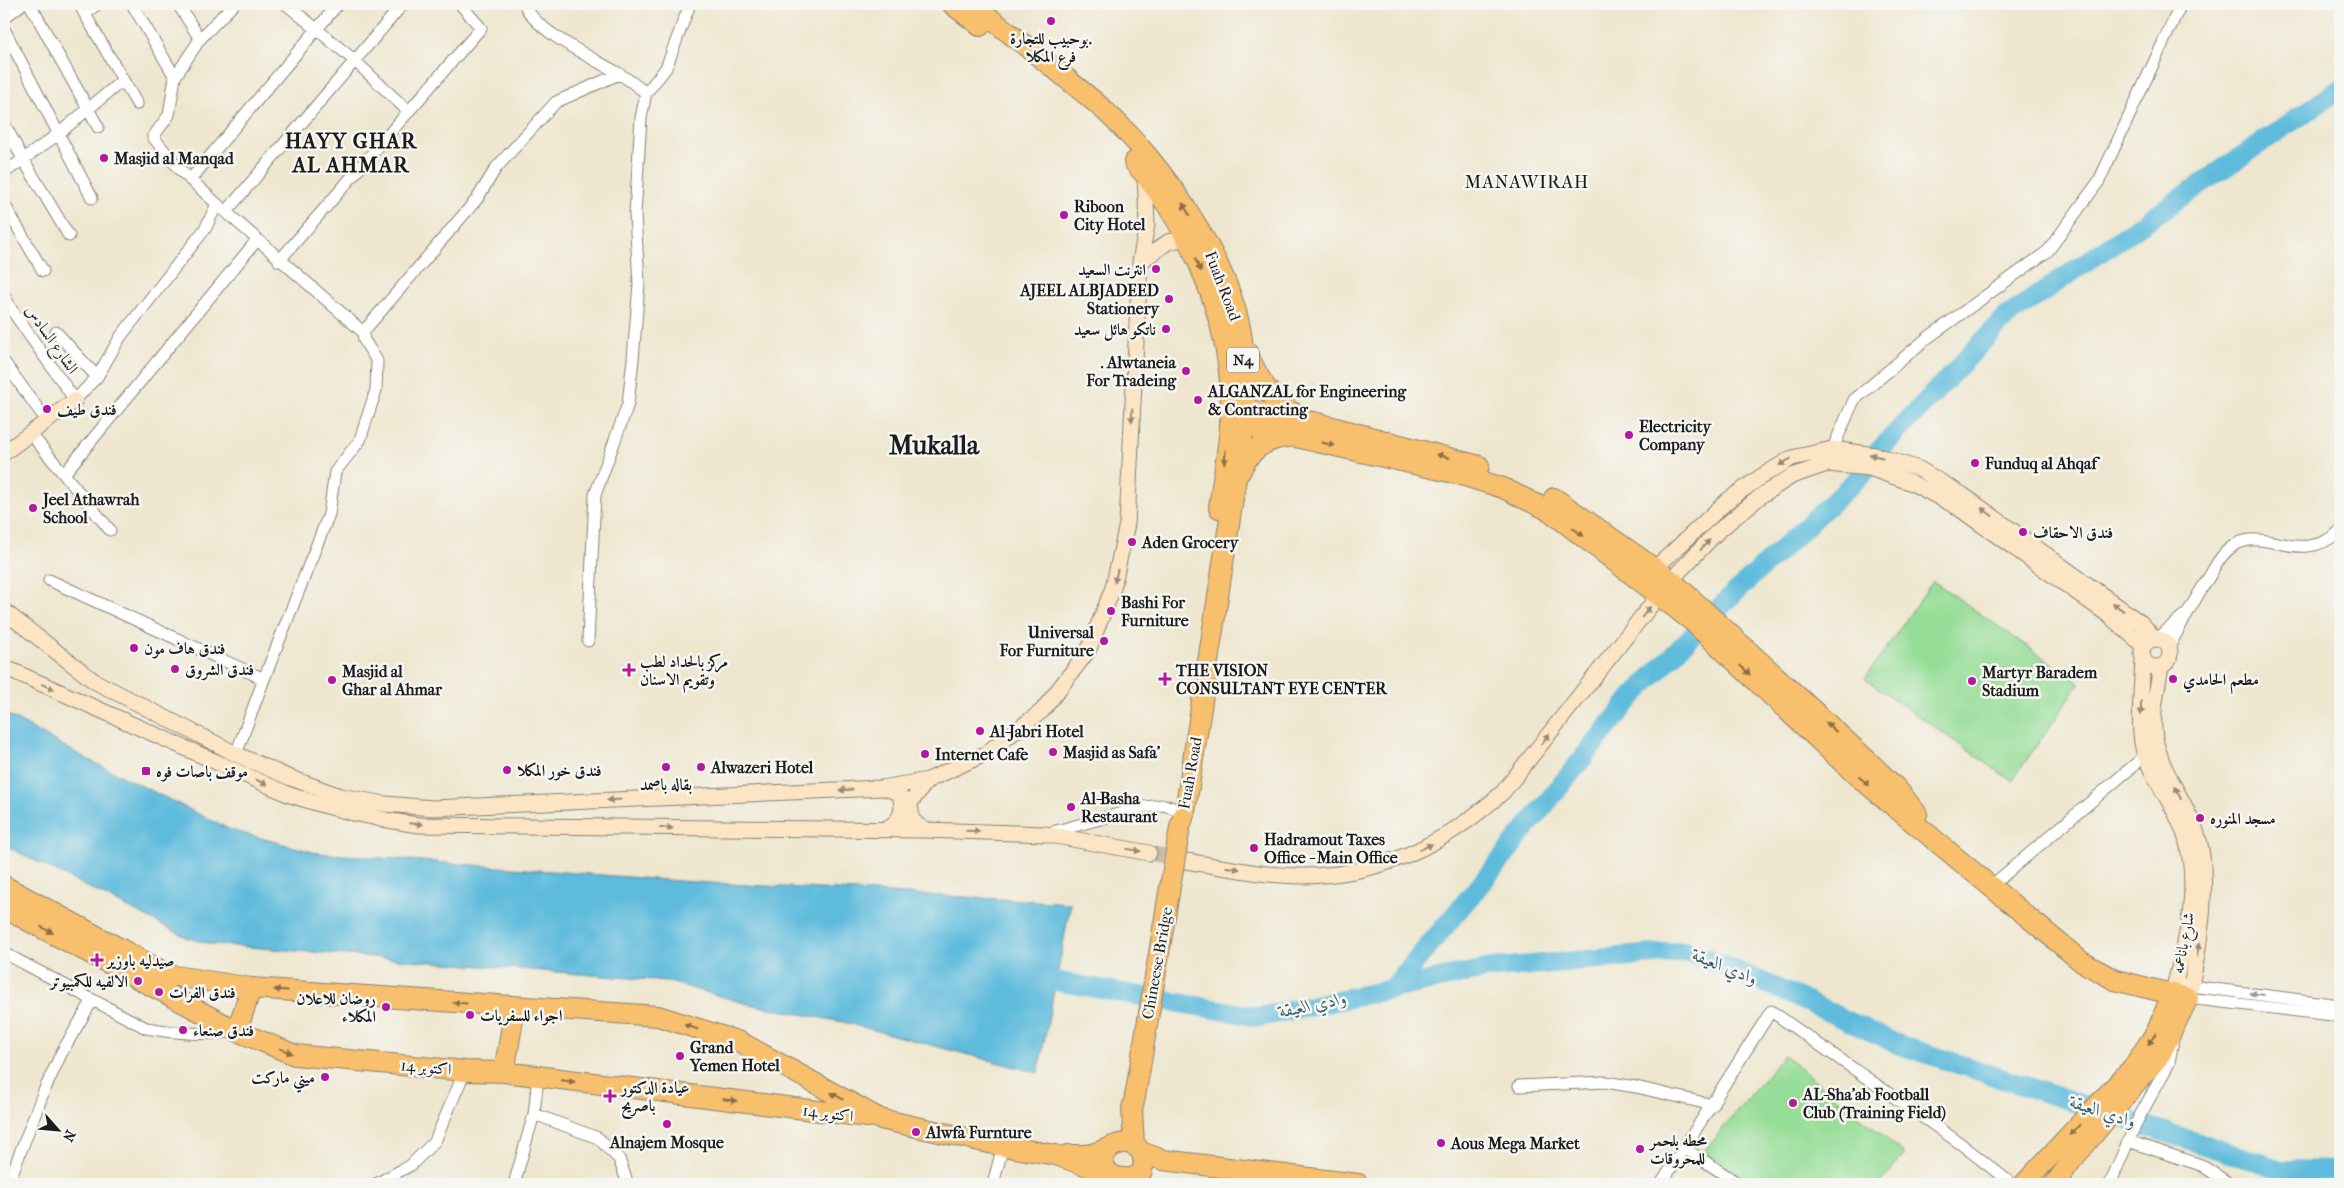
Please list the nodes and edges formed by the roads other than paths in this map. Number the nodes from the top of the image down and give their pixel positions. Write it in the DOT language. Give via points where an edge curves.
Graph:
graph roads {
  1 [pos="22,4"];
  2 [pos="30,4"];
  3 [pos="98,4"];
  4 [pos="132,4"];
  5 [pos="286,4"];
  6 [pos="338,4"];
  7 [pos="403,4"];
  8 [pos="460,4"];
  9 [pos="525,4"];
  10 [pos="690,4"];
  11 [pos="952,4"];
  12 [pos="972,4"];
  13 [pos="2181,4"];
  14 [pos="181,5"];
  15 [pos="229,5"];
  16 [pos="82,8"];
  17 [pos="4,18"];
  18 [pos="316,29"];
  19 [pos="4,30"];
  20 [pos="200,39"];
  21 [pos="354,60"];
  22 [pos="619,74"];
  23 [pos="175,76"];
  24 [pos="123,80"];
  25 [pos="646,93"];
  26 [pos="138,104"];
  27 [pos="87,108"];
  28 [pos="408,112"];
  29 [pos="4,123"];
  30 [pos="98,126"];
  31 [pos="57,135"];
  32 [pos="23,160"];
  33 [pos="4,173"];
  34 [pos="1145,174"];
  35 [pos="190,180"];
  36 [pos="92,198"];
  37 [pos="4,204"];
  38 [pos="221,208"];
  39 [pos="69,236"];
  40 [pos="1194,237"];
  41 [pos="257,240"];
  42 [pos="279,261"];
  43 [pos="1140,262"];
  44 [pos="43,271"];
  45 [pos="4,295"];
  46 [pos="56,332"];
  47 [pos="363,332"];
  48 [pos="1242,339"];
  49 [pos="4,362"];
  50 [pos="97,377"];
  51 [pos="75,400"];
  52 [pos="1238,416"];
  53 [pos="47,421"];
  54 [pos="1307,430"];
  55 [pos="30,433"];
  56 [pos="1832,449"];
  57 [pos="4,453"];
  58 [pos="1827,464"];
  59 [pos="64,474"];
  60 [pos="1237,478"];
  61 [pos="110,530"];
  62 [pos="2340,531"];
  63 [pos="2043,560"];
  64 [pos="1648,575"];
  65 [pos="49,580"];
  66 [pos="1665,588"];
  67 [pos="4,611"];
  68 [pos="588,641"];
  69 [pos="2154,646"];
  70 [pos="2161,666"];
  71 [pos="4,667"];
  72 [pos="264,679"];
  73 [pos="236,754"];
  74 [pos="2145,756"];
  75 [pos="928,780"];
  76 [pos="882,788"];
  77 [pos="1181,816"];
  78 [pos="882,830"];
  79 [pos="924,830"];
  80 [pos="1044,834"];
  81 [pos="1149,853"];
  82 [pos="1185,860"];
  83 [pos="4,886"];
  84 [pos="1990,887"];
  85 [pos="4,908"];
  86 [pos="4,953"];
  87 [pos="251,988"];
  88 [pos="2182,991"];
  89 [pos="92,1001"];
  90 [pos="2282,1003"];
  91 [pos="2340,1005"];
  92 [pos="515,1008"];
  93 [pos="2340,1016"];
  94 [pos="236,1031"];
  95 [pos="2173,1032"];
  96 [pos="465,1071"];
  97 [pos="2139,1071"];
  98 [pos="504,1072"];
  99 [pos="538,1077"];
  100 [pos="1520,1086"];
  101 [pos="1713,1105"];
  102 [pos="534,1114"];
  103 [pos="880,1119"];
  104 [pos="2128,1141"];
  105 [pos="1003,1146"];
  106 [pos="1686,1149"];
  107 [pos="2065,1154"];
  108 [pos="1056,1155"];
  109 [pos="1133,1160"];
  110 [pos="1108,1176"];
  111 [pos="8,1184"];
  112 [pos="376,1184"];
  113 [pos="514,1184"];
  114 [pos="628,1184"];
  115 [pos="993,1184"];
  116 [pos="1271,1184"];
  117 [pos="1358,1184"];
  118 [pos="1661,1184"];
  119 [pos="1739,1184"];
  120 [pos="2012,1184"];
  121 [pos="2024,1184"];
  122 [pos="2054,1184"];
  123 [pos="2110,1184"];
  124 [pos="2230,1184"];
  1 -- 17 [label="street"];
  2 -- 27 [label="street"];
  3 -- 16 [label="street"];
  4 -- 23 [label="street"];
  5 -- 18 [label="street"];
  6 -- 18 [label="street"];
  7 -- 21 [label="street"];
  8 -- 28 [label="street" via="481,28"];
  9 -- 22 [label="street" via="547,30"];
  10 -- 25 [label="street" via="666,68"];
  11 -- 34 [label="highway, Fuah Road / N4" via="1099,122"];
  40 -- 12 [label="highway, Fuah Road / N4, one-way" via="1177,193 1106,111"];
  13 -- 56 [label="street" via="2099,180 2048,251 1926,339 1854,400"];
  14 -- 20 [label="street"];
  15 -- 20 [label="street"];
  16 -- 24 [label="street"];
  18 -- 21 [label="street"];
  18 -- 35 [label="street"];
  19 -- 31 [label="street"];
  20 -- 23 [label="street"];
  21 -- 28 [label="street"];
  21 -- 38 [label="street"];
  22 -- 25 [label="street"];
  22 -- 47 [label="street" via="556,102 496,168 477,200"];
  23 -- 35 [label="street" via="169,115 154,136"];
  24 -- 26 [label="street"];
  24 -- 27 [label="street"];
  25 -- 68 [label="street" via="641,118 635,214 639,284 633,359 628,404 595,495"];
  27 -- 30 [label="street"];
  27 -- 31 [label="street"];
  28 -- 42 [label="street"];
  29 -- 32 [label="street"];
  31 -- 32 [label="street"];
  31 -- 36 [label="street"];
  32 -- 33 [label="street"];
  32 -- 39 [label="street"];
  34 -- 40 [label="highway, Fuah Road / N4"];
  34 -- 43 [label="main road" via="1147,225"];
  35 -- 38 [label="street"];
  37 -- 44 [label="street"];
  38 -- 41 [label="street"];
  38 -- 50 [label="street" via="121,336"];
  40 -- 43 [label="main road" via="1168,242"];
  40 -- 48 [label="highway, Fuah Road / N4" via="1222,276"];
  40 -- 52 [label="highway, Fuah Road / N4, one-way" via="1217,310"];
  41 -- 42 [label="street"];
  41 -- 59 [label="street"];
  42 -- 47 [label="street"];
  43 -- 75 [label="main road, one-way" via="1127,524 1113,588 1088,651 1042,711 1021,728 984,754"];
  45 -- 51 [label="street, الشارع السادس" via="11,310"];
  46 -- 50 [label="street"];
  47 -- 72 [label="street" via="364,340 378,362 376,390 360,440 335,472 330,514"];
  48 -- 52 [label="highway, Fuah Road / N4"];
  48 -- 54 [label="highway" via="1256,373 1270,393"];
  49 -- 53 [label="street"];
  50 -- 51 [label="street"];
  51 -- 53 [label="main road"];
  52 -- 54 [label="highway"];
  52 -- 60 [label="highway, Fuah Road / N4"];
  52 -- 77 [label="highway, Fuah Road / N4, one-way"];
  53 -- 55 [label="main road"];
  54 -- 60 [label="highway" via="1275,439 1253,450"];
  54 -- 64 [label="highway" via="1503,488 1550,511"];
  55 -- 57 [label="main road"];
  55 -- 59 [label="street"];
  56 -- 58 [label="street"];
  63 -- 56 [label="main road, one-way" via="1963,495 1919,469 1875,454"];
  56 -- 64 [label="main road, one-way" via="1792,458 1762,476 1728,500"];
  58 -- 63 [label="main road" via="1869,468 1912,483"];
  66 -- 58 [label="main road, one-way" via="1717,532 1762,495 1792,476"];
  59 -- 61 [label="street"];
  60 -- 77 [label="highway, Fuah Road / N4"];
  62 -- 69 [label="street" via="2333,538 2304,548 2254,539 2237,543 2223,554 2185,615"];
  63 -- 69 [label="main road" via="2107,614"];
  64 -- 66 [label="highway"];
  65 -- 72 [label="street"];
  82 -- 66 [label="main road, one-way" via="1264,874 1339,874 1411,855 1444,838 1503,792"];
  66 -- 84 [label="highway" via="1715,632 1855,774"];
  67 -- 73 [label="main road" via="94,681"];
  69 -- 70 [label="main road, شارع باناعمه" via="2170,658"];
  69 -- 70 [label="main road" via="2149,666"];
  69 -- 74 [label="main road, شارع باناعمه, one-way" via="2141,703"];
  88 -- 70 [label="main road, شارع باناعمه, one-way" via="2201,919 2201,857 2196,831 2155,739 2153,721"];
  71 -- 78 [label="main road, one-way" via="290,795 378,820 418,825"];
  72 -- 73 [label="street"];
  76 -- 73 [label="main road, one-way" via="432,808 340,796"];
  74 -- 84 [label="street"];
  74 -- 88 [label="main road, شارع باناعمه" via="2184,831 2192,870"];
  75 -- 76 [label="main road"];
  75 -- 79 [label="main road" via="910,802 912,820"];
  76 -- 78 [label="main road" via="899,793 902,808 896,823"];
  77 -- 80 [label="street" via="1164,805 1144,807"];
  77 -- 109 [label="highway, Chineese Bridge, bridge" via="1134,1103"];
  78 -- 79 [label="main road"];
  79 -- 80 [label="main road, one-way"];
  80 -- 81 [label="main road, one-way"];
  83 -- 87 [label="highway" via="169,975"];
  84 -- 88 [label="highway" via="2098,972 2115,980"];
  85 -- 94 [label="highway, 14 اكتوبر, one-way"];
  86 -- 89 [label="street"];
  92 -- 87 [label="highway, one-way"];
  87 -- 94 [label="highway"];
  88 -- 90 [label="street"];
  88 -- 95 [label="highway, شارع باناعمه"];
  88 -- 97 [label="highway, شارع باناعمه, one-way" via="2157,1031"];
  89 -- 94 [label="street" via="146,1028 220,1034"];
  89 -- 111 [label="street" via="44,1091"];
  90 -- 91 [label="street"];
  90 -- 93 [label="street"];
  92 -- 98 [label="highway"];
  103 -- 92 [label="highway, one-way" via="740,1042 658,1016"];
  94 -- 96 [label="highway, 14 اكتوبر, one-way" via="295,1055"];
  95 -- 97 [label="highway, شارع باناعمه" via="2160,1055"];
  95 -- 104 [label="street" via="2173,1048 2168,1063"];
  96 -- 98 [label="highway, 14 اكتوبر"];
  96 -- 112 [label="street" via="435,1141 411,1166"];
  97 -- 107 [label="highway, شارع باناعمه"];
  98 -- 99 [label="highway, 14 اكتوبر"];
  99 -- 102 [label="street"];
  99 -- 103 [label="highway, 14 اكتوبر, one-way"];
  100 -- 101 [label="street" via="1613,1083"];
  101 -- 106 [label="street"];
  101 -- 120 [label="street" via="1771,1011 1961,1144"];
  102 -- 113 [label="street"];
  102 -- 114 [label="street" via="598,1138 619,1159"];
  103 -- 105 [label="highway"];
  104 -- 123 [label="street"];
  104 -- 124 [label="street" via="2201,1165"];
  105 -- 108 [label="highway"];
  105 -- 115 [label="street"];
  106 -- 118 [label="street"];
  106 -- 119 [label="street"];
  107 -- 121 [label="highway, شارع باناعمه"];
  107 -- 122 [label="highway, شارع باناعمه"];
  108 -- 109 [label="highway" via="1095,1154"];
  108 -- 110 [label="highway"];
  109 -- 110 [label="highway" via="1126,1183"];
  109 -- 110 [label="highway" via="1104,1157"];
  109 -- 116 [label="highway"];
  109 -- 117 [label="highway" via="1163,1160"];
}
